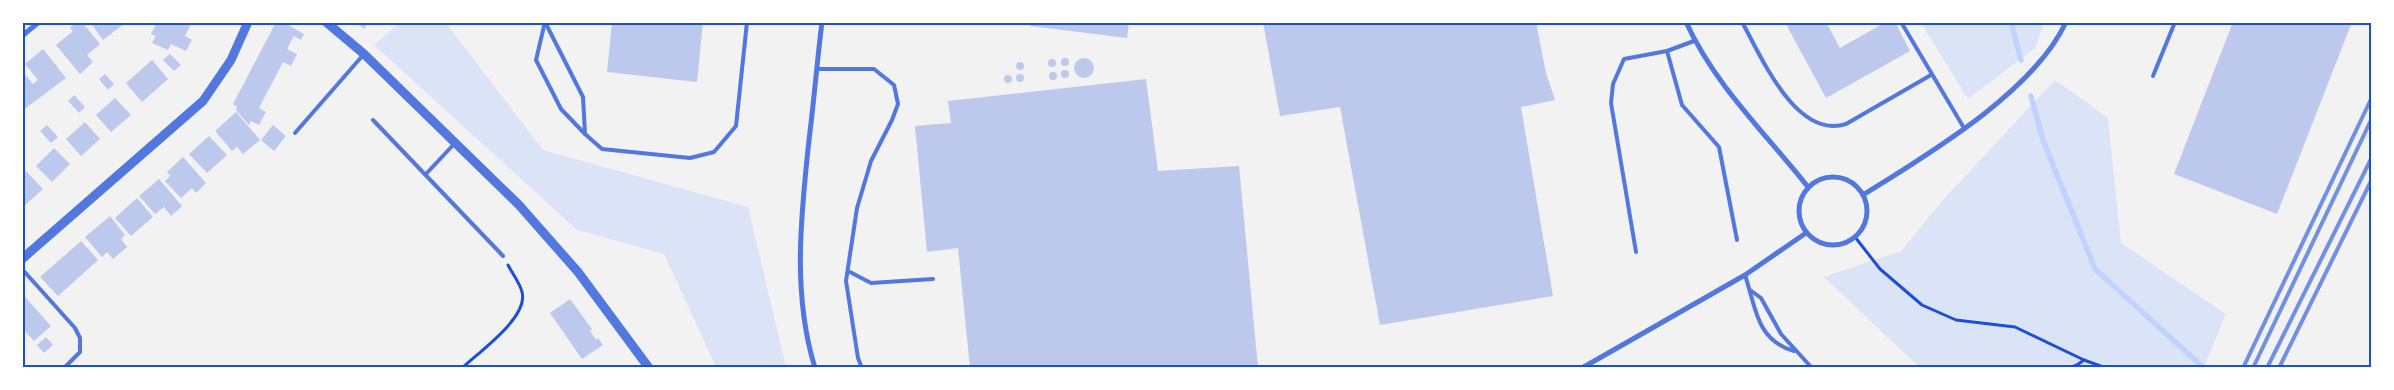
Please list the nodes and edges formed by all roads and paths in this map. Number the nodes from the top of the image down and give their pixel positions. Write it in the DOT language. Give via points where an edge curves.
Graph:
graph roads {
  1 [pos="40,22"];
  2 [pos="248,22"];
  3 [pos="326,22"];
  4 [pos="747,22"];
  5 [pos="822,22"];
  6 [pos="1686,22"];
  7 [pos="1742,22"];
  8 [pos="1901,22"];
  9 [pos="2066,22"];
  10 [pos="2175,22"];
  11 [pos="545,24"];
  12 [pos="22,36"];
  13 [pos="1694,42"];
  14 [pos="1667,51"];
  15 [pos="364,54"];
  16 [pos="817,69"];
  17 [pos="1931,75"];
  18 [pos="2153,76"];
  19 [pos="373,120"];
  20 [pos="1964,128"];
  21 [pos="295,133"];
  22 [pos="585,134"];
  23 [pos="455,143"];
  24 [pos="426,174"];
  25 [pos="1808,187"];
  26 [pos="1863,195"];
  27 [pos="1806,233"];
  28 [pos="1855,237"];
  29 [pos="1737,240"];
  30 [pos="1636,252"];
  31 [pos="503,256"];
  32 [pos="22,259"];
  33 [pos="22,269"];
  34 [pos="848,271"];
  35 [pos="1745,275"];
  36 [pos="933,279"];
  37 [pos="1750,290"];
  38 [pos="1794,350"];
  39 [pos="2084,360"];
  40 [pos="64,368"];
  41 [pos="462,368"];
  42 [pos="649,368"];
  43 [pos="815,368"];
  44 [pos="862,368"];
  45 [pos="1582,368"];
  46 [pos="1812,368"];
  47 [pos="2069,368"];
  48 [pos="2106,368"];
  1 -- 12 [label="street"];
  2 -- 32 [label="street" via="231,60 203,101"];
  3 -- 15 [label="street"];
  4 -- 22 [label="lane" via="736,126 714,152 690,158 602,149"];
  5 -- 16 [label="street"];
  6 -- 13 [label="street"];
  7 -- 17 [label="lane" via="1791,105 1824,125 1846,124"];
  8 -- 17 [label="lane"];
  9 -- 20 [label="street" via="2058,41 2024,80"];
  10 -- 18 [label="lane"];
  11 -- 22 [label="lane" via="583,97"];
  11 -- 22 [label="lane" via="536,60 561,110"];
  13 -- 14 [label="lane"];
  13 -- 25 [label="street" via="1733,96"];
  14 -- 29 [label="lane" via="1682,106 1719,147"];
  14 -- 30 [label="lane" via="1624,59 1613,84 1610,103"];
  15 -- 21 [label="lane"];
  15 -- 23 [label="street"];
  16 -- 34 [label="lane" via="874,69 894,86 898,104 871,161 857,208"];
  16 -- 43 [label="street" via="800,248 802,304"];
  17 -- 20 [label="lane"];
  19 -- 24 [label="lane"];
  20 -- 26 [label="street"];
  23 -- 24 [label="lane"];
  23 -- 42 [label="street" via="520,206 578,272"];
  24 -- 31 [label="lane"];
  25 -- 26 [label="street" via="1822,179 1838,177 1848,180"];
  25 -- 27 [label="street" via="1799,204 1798,214"];
  26 -- 28 [label="street" via="1867,217"];
  27 -- 28 [label="street" via="1824,244 1835,246"];
  27 -- 35 [label="street"];
  28 -- 39 [label="path" via="1880,269 1922,305 1956,320 2015,327"];
  31 -- 41 [label="path" via="522,292 523,303 518,316"];
  33 -- 40 [label="lane" via="76,328 80,352"];
  34 -- 36 [label="lane" via="871,283"];
  34 -- 44 [label="lane" via="848,291"];
  35 -- 37 [label="lane"];
  35 -- 45 [label="street"];
  37 -- 38 [label="lane" via="1761,298"];
  37 -- 38 [label="lane" via="1757,317 1766,334 1773,342"];
  38 -- 46 [label="lane"];
  39 -- 47 [label="path"];
  39 -- 48 [label="path"];
}
